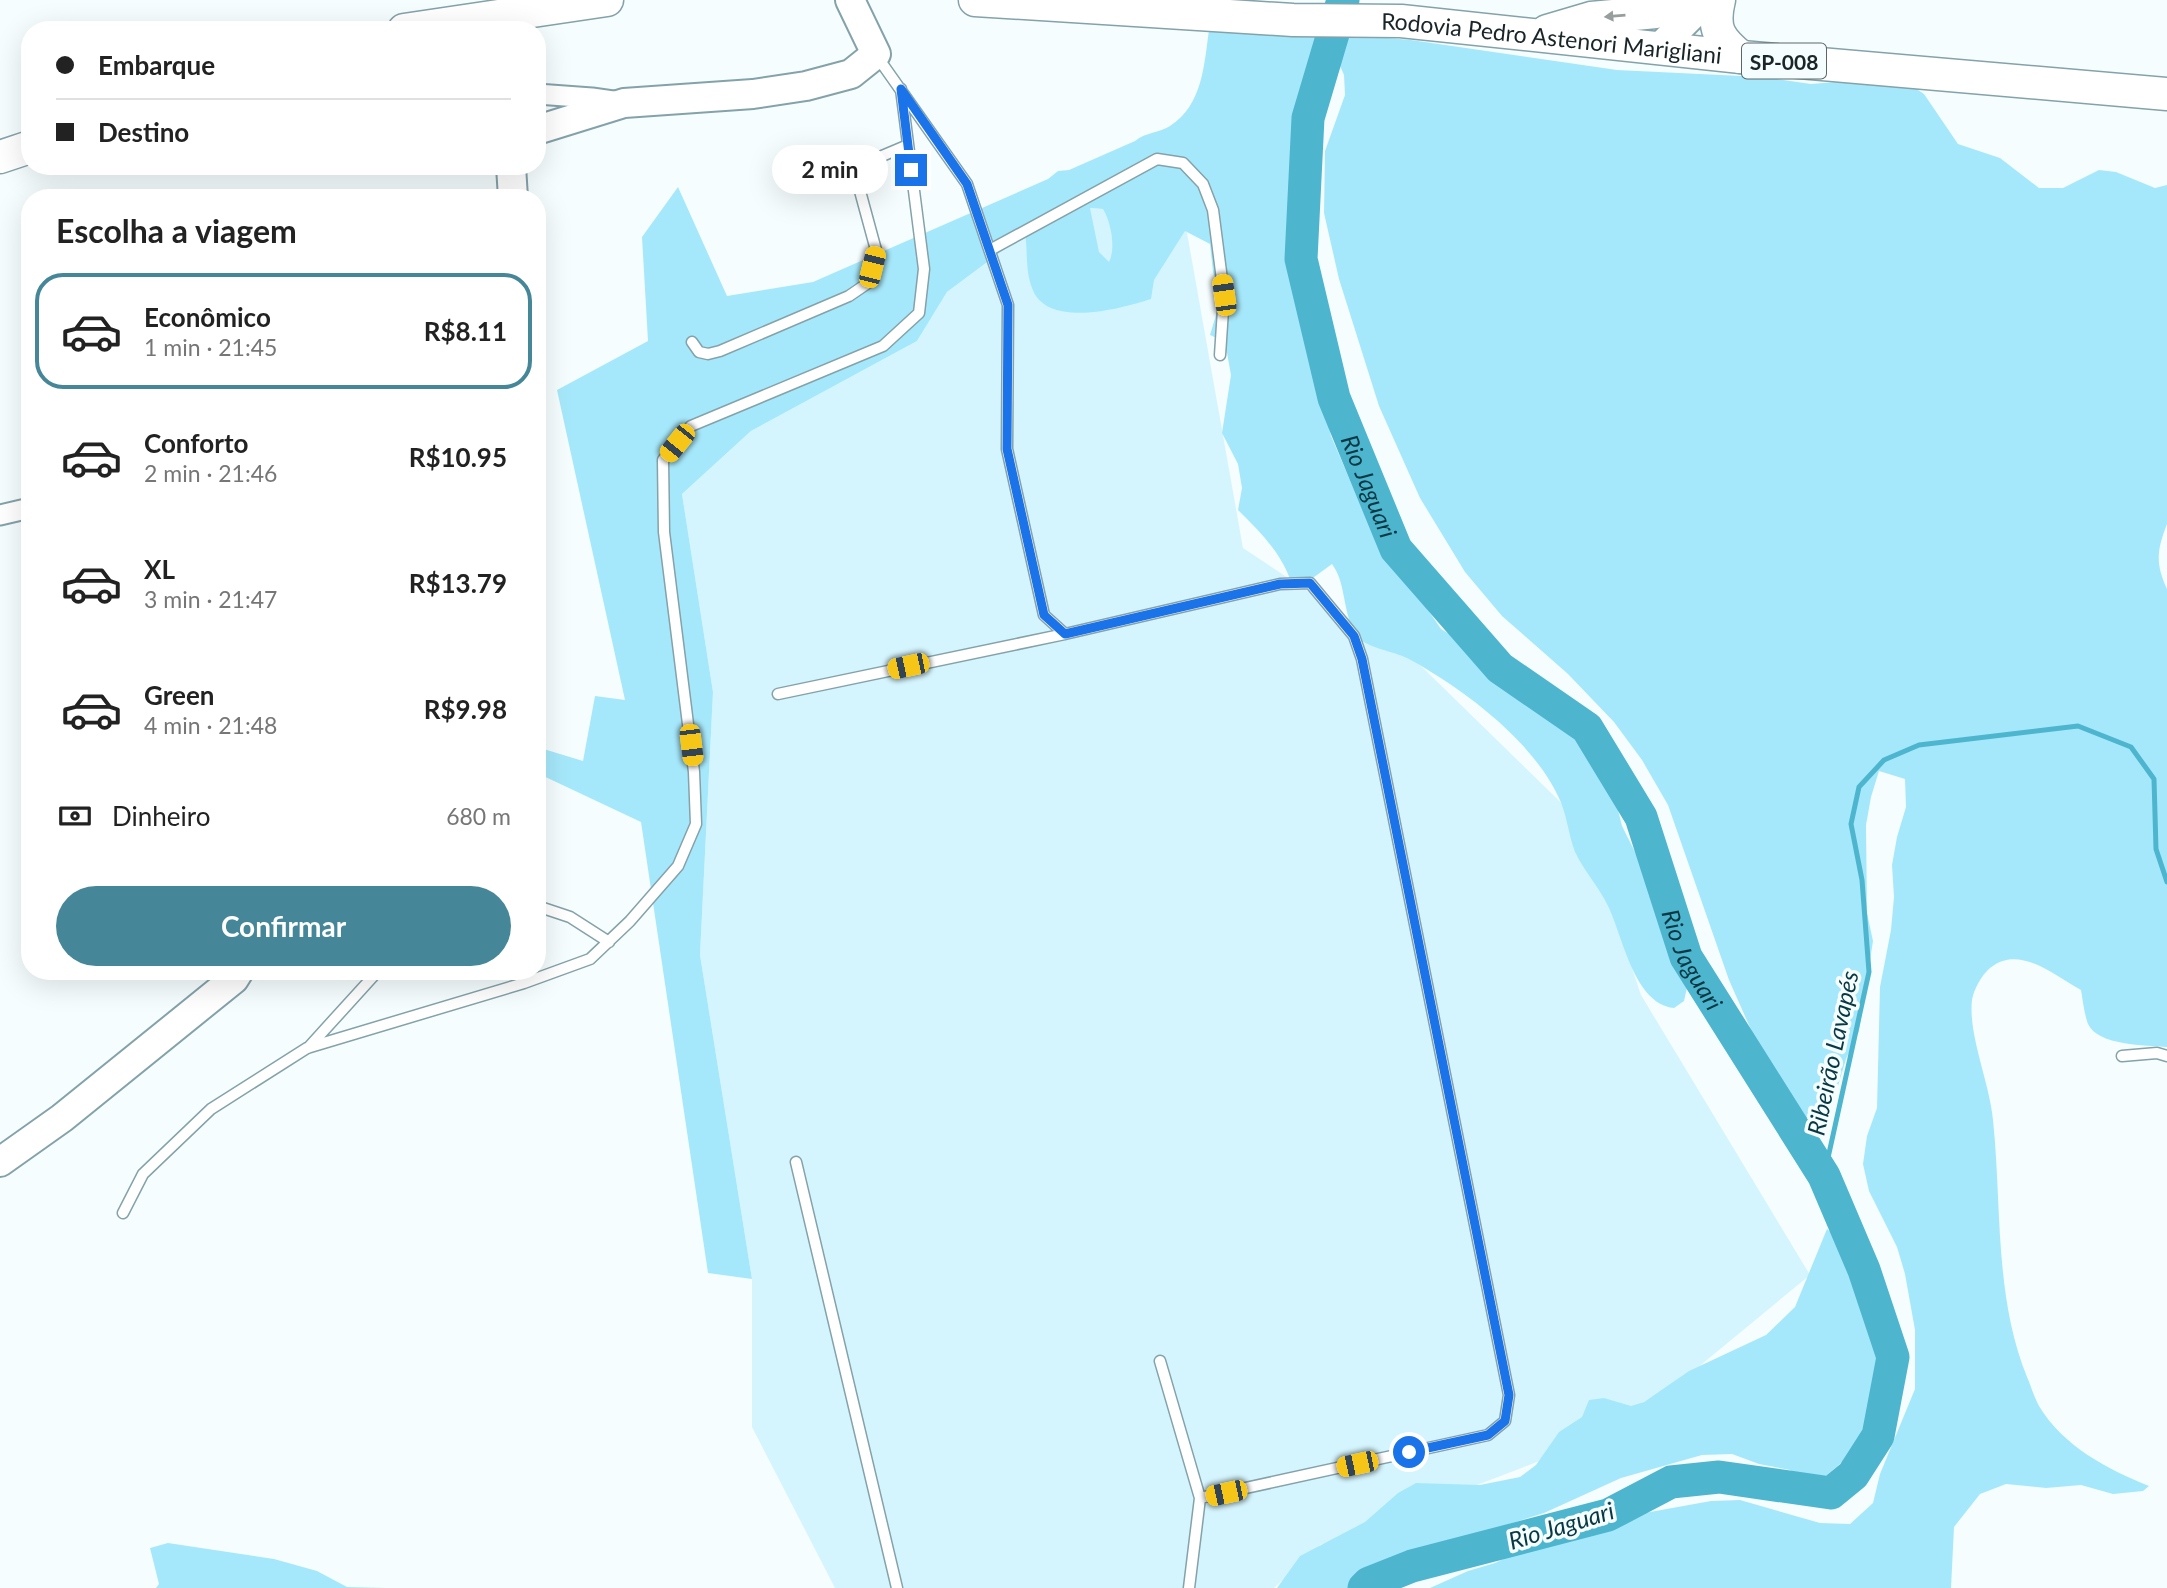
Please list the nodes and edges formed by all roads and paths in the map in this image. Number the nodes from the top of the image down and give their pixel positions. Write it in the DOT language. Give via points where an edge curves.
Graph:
graph roads {
  1 [pos="605,0"];
  2 [pos="850,0"];
  3 [pos="975,0"];
  4 [pos="1707,0"];
  5 [pos="1719,0"];
  6 [pos="1684,10"];
  7 [pos="464,21"];
  8 [pos="1530,36"];
  9 [pos="1658,49"];
  10 [pos="1692,52"];
  11 [pos="876,54"];
  12 [pos="1741,57"];
  13 [pos="901,89"];
  14 [pos="2167,94"];
  15 [pos="546,95"];
  16 [pos="624,103"];
  17 [pos="546,127"];
  18 [pos="908,145"];
  19 [pos="21,150"];
  20 [pos="0,157"];
  21 [pos="990,250"];
  22 [pos="692,342"];
  23 [pos="1220,355"];
  24 [pos="21,510"];
  25 [pos="0,515"];
  26 [pos="1065,634"];
  27 [pos="778,694"];
  28 [pos="546,909"];
  29 [pos="609,942"];
  30 [pos="546,975"];
  31 [pos="233,980"];
  32 [pos="370,980"];
  33 [pos="532,980"];
  34 [pos="307,1048"];
  35 [pos="2122,1056"];
  36 [pos="2167,1056"];
  37 [pos="0,1162"];
  38 [pos="796,1162"];
  39 [pos="123,1213"];
  40 [pos="1160,1361"];
  41 [pos="1200,1498"];
  42 [pos="897,1588"];
  43 [pos="1189,1588"];
  1 -- 7 [label="main road"];
  2 -- 11 [label="street"];
  3 -- 8 [label="main road, Rodovia Pedro Astenori Marigliani / SP-008" via="1293,20 1401,21"];
  4 -- 6 [label="street"];
  5 -- 12 [label="main road" via="1714,21 1723,43"];
  6 -- 8 [label="main road, one-way" via="1591,18"];
  6 -- 9 [label="street"];
  6 -- 10 [label="street"];
  8 -- 9 [label="main road, Rodovia Pedro Astenori Marigliani / SP-008"];
  9 -- 10 [label="main road, Rodovia Pedro Astenori Marigliani / SP-008"];
  10 -- 12 [label="main road, Rodovia Pedro Astenori Marigliani / SP-008"];
  11 -- 13 [label="lane"];
  11 -- 16 [label="street" via="851,74 806,86"];
  12 -- 14 [label="main road, Rodovia Pedro Astenori Marigliani / SP-008"];
  13 -- 18 [label="lane"];
  13 -- 21 [label="lane" via="967,184"];
  15 -- 16 [label="street"];
  16 -- 17 [label="street"];
  18 -- 22 [label="lane" via="863,164 857,180 876,250 868,283 849,296 720,351 699,352"];
  18 -- 29 [label="lane" via="924,269 919,313 883,346 691,426 663,460 664,532 694,772 696,824 678,866"];
  19 -- 20 [label="main road"];
  21 -- 23 [label="lane" via="1157,159 1183,163 1203,184 1213,210 1224,295"];
  21 -- 26 [label="lane" via="1008,305 1007,449 1044,615"];
  24 -- 25 [label="street"];
  26 -- 27 [label="lane"];
  26 -- 41 [label="lane" via="1280,584 1310,583 1354,636 1509,1395 1505,1421 1488,1435"];
  28 -- 29 [label="lane"];
  29 -- 30 [label="lane" via="590,959"];
  31 -- 37 [label="street" via="62,1118"];
  32 -- 34 [label="lane"];
  33 -- 34 [label="lane"];
  34 -- 39 [label="lane" via="211,1109 142,1174"];
  35 -- 36 [label="lane"];
  38 -- 42 [label="lane"];
  40 -- 41 [label="lane"];
  41 -- 43 [label="lane"];
}
